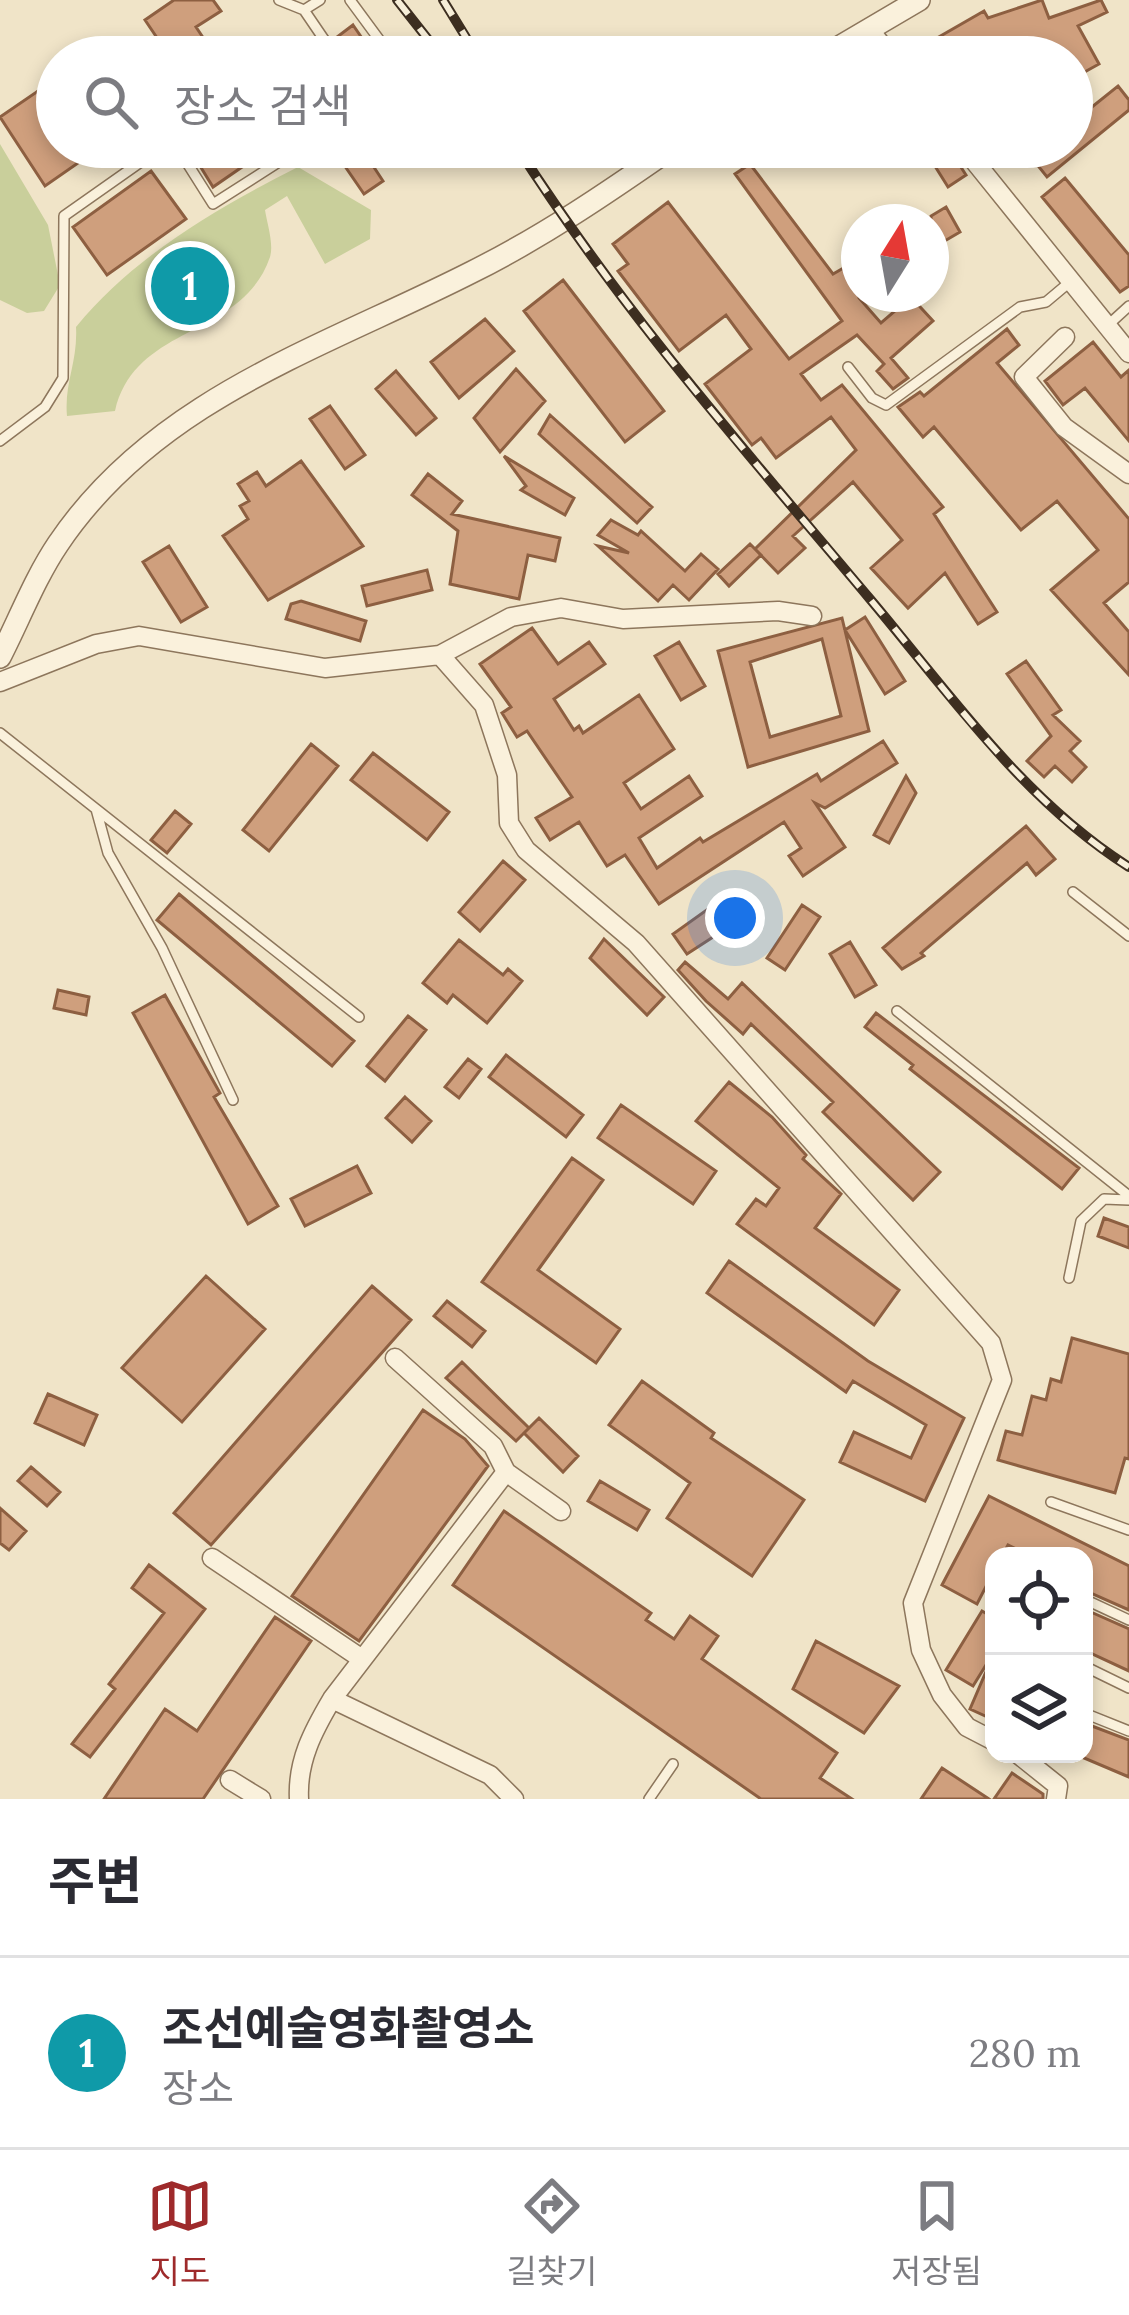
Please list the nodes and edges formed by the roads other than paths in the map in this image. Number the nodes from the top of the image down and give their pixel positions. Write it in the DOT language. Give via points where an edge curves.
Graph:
graph roads {
  1 [pos="279,0"];
  2 [pos="320,0"];
  3 [pos="350,0"];
  4 [pos="919,0"];
  5 [pos="304,10"];
  6 [pos="869,29"];
  7 [pos="322,36"];
  8 [pos="377,36"];
  9 [pos="857,36"];
  10 [pos="874,36"];
  11 [pos="132,168"];
  12 [pos="190,168"];
  13 [pos="269,168"];
  14 [pos="643,168"];
  15 [pos="981,168"];
  16 [pos="1071,281"];
  17 [pos="1129,306"];
  18 [pos="1107,326"];
  19 [pos="1065,337"];
  20 [pos="1129,353"];
  21 [pos="848,368"];
  22 [pos="0,441"];
  23 [pos="1129,474"];
  24 [pos="812,616"];
  25 [pos="440,655"];
  26 [pos="0,657"];
  27 [pos="0,682"];
  28 [pos="0,733"];
  29 [pos="96,809"];
  30 [pos="1073,892"];
  31 [pos="1129,936"];
  32 [pos="897,1011"];
  33 [pos="358,1017"];
  34 [pos="233,1100"];
  35 [pos="1129,1198"];
  36 [pos="1069,1278"];
  37 [pos="395,1358"];
  38 [pos="506,1472"];
  39 [pos="1051,1502"];
  40 [pos="561,1510"];
  41 [pos="1129,1531"];
  42 [pos="212,1558"];
  43 [pos="1093,1603"];
  44 [pos="1129,1620"];
  45 [pos="362,1659"];
  46 [pos="1093,1670"];
  47 [pos="1129,1688"];
  48 [pos="332,1699"];
  49 [pos="1093,1717"];
  50 [pos="1129,1731"];
  51 [pos="985,1736"];
  52 [pos="1029,1763"];
  53 [pos="673,1764"];
  54 [pos="230,1780"];
  55 [pos="262,1799"];
  56 [pos="299,1799"];
  57 [pos="514,1799"];
  58 [pos="649,1799"];
  59 [pos="1056,1799"];
  1 -- 5 [label="lane"];
  2 -- 5 [label="lane"];
  3 -- 8 [label="lane"];
  4 -- 6 [label="street"];
  5 -- 7 [label="lane"];
  6 -- 9 [label="street"];
  6 -- 10 [label="street"];
  11 -- 22 [label="lane" via="64,216 63,378 44,406"];
  12 -- 13 [label="lane" via="213,204"];
  14 -- 26 [label="street" via="567,222 257,373 182,421 58,544"];
  15 -- 16 [label="street"];
  16 -- 18 [label="street"];
  16 -- 21 [label="lane" via="1046,302 1020,307 886,405"];
  17 -- 18 [label="lane"];
  18 -- 20 [label="street"];
  19 -- 23 [label="street" via="1024,377 1064,427"];
  24 -- 25 [label="street" via="623,620 561,608 511,617"];
  25 -- 27 [label="street" via="325,668 139,636"];
  25 -- 51 [label="street" via="484,705 507,776 509,823 526,850 636,943 992,1343 1002,1380 913,1603 921,1650 942,1695"];
  28 -- 29 [label="lane"];
  29 -- 33 [label="lane"];
  29 -- 34 [label="lane" via="107,853 162,947"];
  30 -- 31 [label="lane"];
  32 -- 35 [label="lane"];
  35 -- 36 [label="lane" via="1104,1198 1082,1221"];
  37 -- 38 [label="street" via="493,1446"];
  38 -- 40 [label="street"];
  38 -- 45 [label="street"];
  39 -- 41 [label="lane"];
  42 -- 45 [label="street"];
  43 -- 44 [label="lane"];
  45 -- 48 [label="street"];
  46 -- 47 [label="lane"];
  48 -- 56 [label="street" via="310,1737"];
  48 -- 57 [label="street" via="490,1775"];
  49 -- 50 [label="lane"];
  52 -- 59 [label="street" via="1058,1786"];
  53 -- 58 [label="lane"];
  54 -- 55 [label="street"];
}
